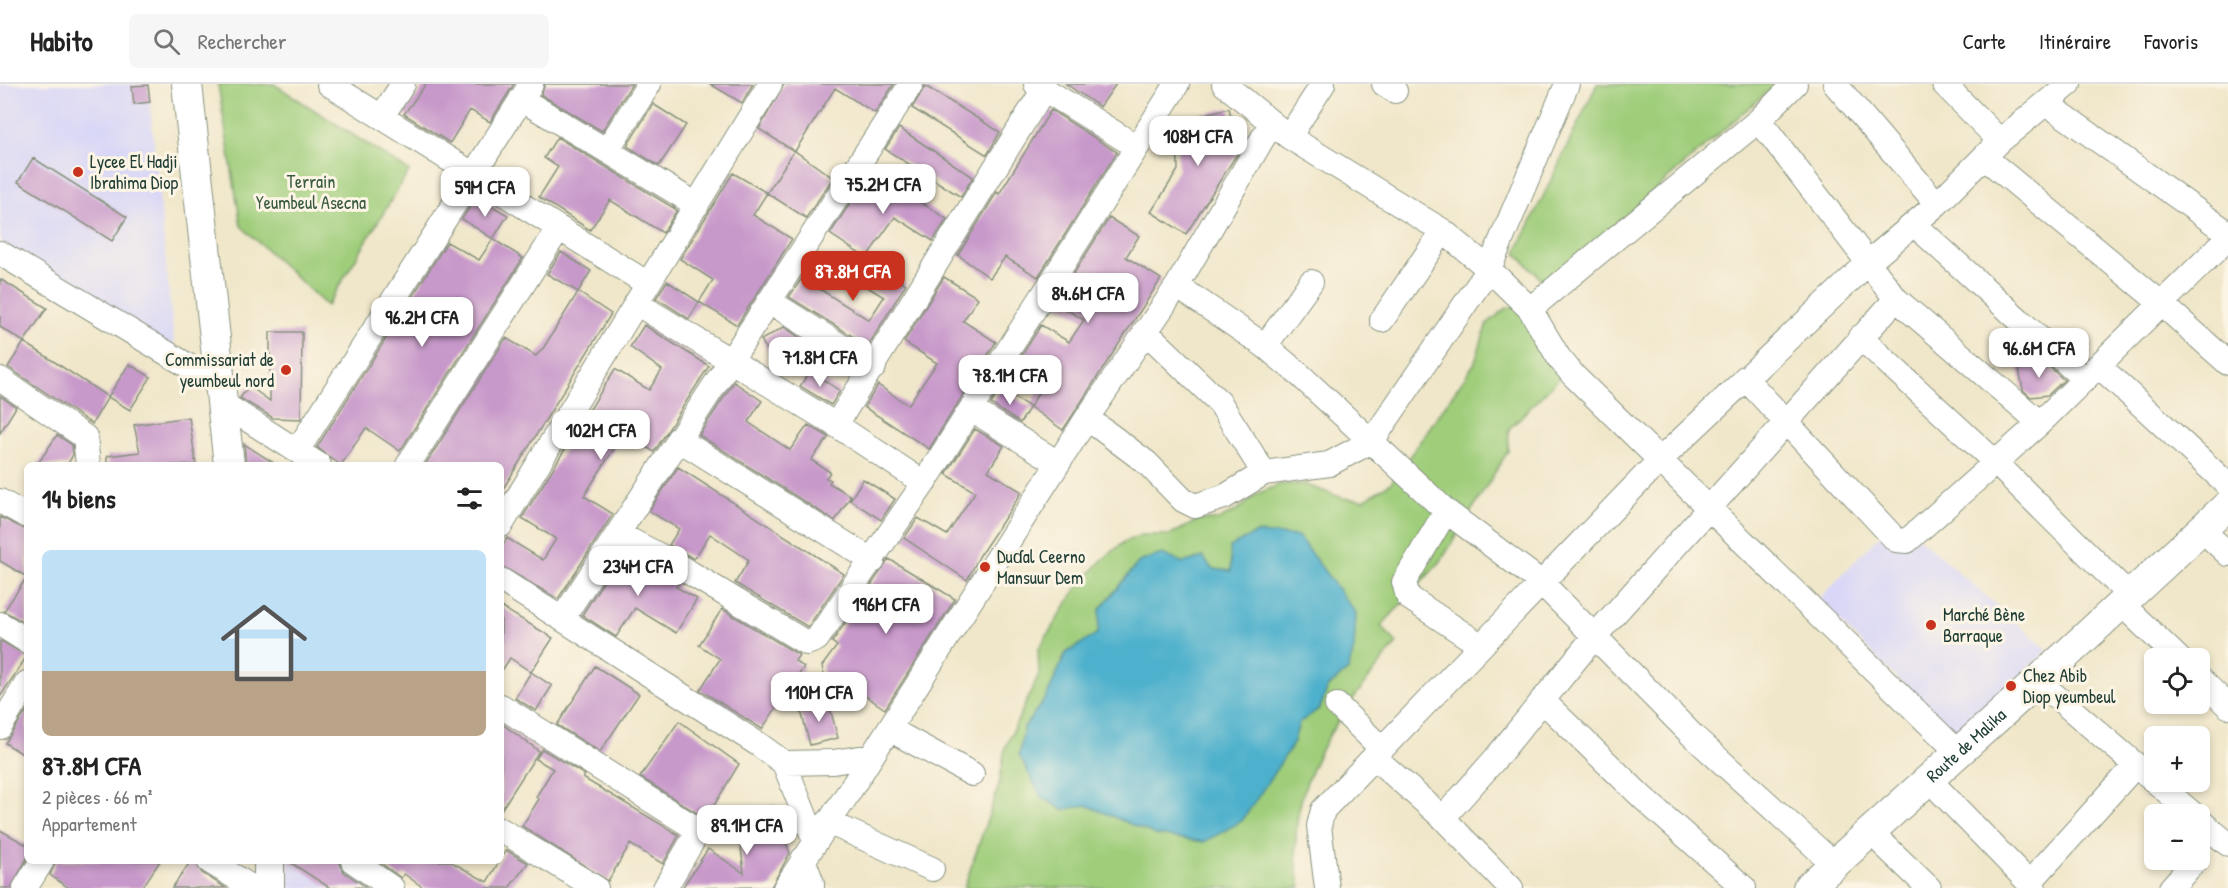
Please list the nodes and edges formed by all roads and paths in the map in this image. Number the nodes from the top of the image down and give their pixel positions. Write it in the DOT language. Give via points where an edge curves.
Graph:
graph roads {
  1 [pos="187,84"];
  2 [pos="329,84"];
  3 [pos="403,84"];
  4 [pos="649,84"];
  5 [pos="770,84"];
  6 [pos="910,84"];
  7 [pos="1177,84"];
  8 [pos="1224,84"];
  9 [pos="1323,84"];
  10 [pos="1567,84"];
  11 [pos="1795,84"];
  12 [pos="1835,84"];
  13 [pos="1944,84"];
  14 [pos="2068,84"];
  15 [pos="1040,86"];
  16 [pos="526,92"];
  17 [pos="2046,104"];
  18 [pos="382,116"];
  19 [pos="1759,120"];
  20 [pos="1280,131"];
  21 [pos="1137,147"];
  22 [pos="1992,149"];
  23 [pos="607,150"];
  24 [pos="473,174"];
  25 [pos="1937,204"];
  26 [pos="697,205"];
  27 [pos="1915,225"];
  28 [pos="559,228"];
  29 [pos="1443,231"];
  30 [pos="2228,236"];
  31 [pos="0,253"];
  32 [pos="1868,263"];
  33 [pos="1489,269"];
  34 [pos="1311,282"];
  35 [pos="1177,286"];
  36 [pos="642,293"];
  37 [pos="1896,299"];
  38 [pos="769,301"];
  39 [pos="2162,304"];
  40 [pos="1530,309"];
  41 [pos="1382,320"];
  42 [pos="1146,331"];
  43 [pos="1860,337"];
  44 [pos="1265,346"];
  45 [pos="730,362"];
  46 [pos="2228,363"];
  47 [pos="874,367"];
  48 [pos="2092,373"];
  49 [pos="1745,378"];
  50 [pos="0,379"];
  51 [pos="221,394"];
  52 [pos="971,409"];
  53 [pos="1087,418"];
  54 [pos="1788,421"];
  55 [pos="2040,423"];
  56 [pos="836,424"];
  57 [pos="678,439"];
  58 [pos="1372,441"];
  59 [pos="297,451"];
  60 [pos="1659,461"];
  61 [pos="88,462"];
  62 [pos="229,462"];
  63 [pos="314,462"];
  64 [pos="410,462"];
  65 [pos="1058,463"];
  66 [pos="1996,463"];
  67 [pos="1264,473"];
  68 [pos="924,483"];
  69 [pos="2228,485"];
  70 [pos="0,501"];
  71 [pos="2228,505"];
  72 [pos="1711,508"];
  73 [pos="1446,511"];
  74 [pos="24,514"];
  75 [pos="504,520"];
  76 [pos="618,534"];
  77 [pos="2223,541"];
  78 [pos="873,561"];
  79 [pos="504,582"];
  80 [pos="1542,583"];
  81 [pos="2131,605"];
  82 [pos="562,619"];
  83 [pos="0,624"];
  84 [pos="1594,637"];
  85 [pos="24,639"];
  86 [pos="1480,645"];
  87 [pos="2169,648"];
  88 [pos="24,688"];
  89 [pos="2210,689"];
  90 [pos="2052,693"];
  91 [pos="1542,699"];
  92 [pos="1337,705"];
  93 [pos="2228,706"];
  94 [pos="504,708"];
  95 [pos="0,727"];
  96 [pos="889,729"];
  97 [pos="1378,753"];
  98 [pos="1959,753"];
  99 [pos="872,756"];
  100 [pos="784,763"];
  101 [pos="2135,766"];
  102 [pos="972,774"];
  103 [pos="1941,792"];
  104 [pos="2181,804"];
  105 [pos="1443,818"];
  106 [pos="504,832"];
  107 [pos="816,841"];
  108 [pos="1882,843"];
  109 [pos="40,864"];
  110 [pos="214,864"];
  111 [pos="269,864"];
  112 [pos="357,864"];
  113 [pos="932,869"];
  114 [pos="2187,870"];
  115 [pos="1834,876"];
  116 [pos="29,886"];
  117 [pos="2032,886"];
  118 [pos="253,888"];
  119 [pos="269,888"];
  120 [pos="392,888"];
  121 [pos="596,888"];
  122 [pos="665,888"];
  123 [pos="784,888"];
  124 [pos="812,888"];
  125 [pos="1327,888"];
  126 [pos="1511,888"];
  127 [pos="1744,888"];
  128 [pos="1808,888"];
  129 [pos="1929,888"];
  130 [pos="2171,888"];
  1 -- 51 [label="main road"];
  2 -- 18 [label="street"];
  3 -- 18 [label="street"];
  4 -- 23 [label="street"];
  5 -- 26 [label="street"];
  6 -- 38 [label="street"];
  7 -- 21 [label="street"];
  8 -- 20 [label="street"];
  9 -- 20 [label="street"];
  10 -- 33 [label="street"];
  11 -- 19 [label="street"];
  12 -- 25 [label="street"];
  13 -- 22 [label="street"];
  14 -- 17 [label="street"];
  15 -- 21 [label="street"];
  15 -- 47 [label="street"];
  16 -- 23 [label="street"];
  16 -- 24 [label="street"];
  17 -- 22 [label="street"];
  17 -- 30 [label="street"];
  18 -- 24 [label="street"];
  19 -- 32 [label="street"];
  19 -- 40 [label="street"];
  20 -- 29 [label="street"];
  20 -- 35 [label="street"];
  21 -- 52 [label="street"];
  22 -- 25 [label="street"];
  22 -- 39 [label="street"];
  23 -- 26 [label="street"];
  24 -- 28 [label="street"];
  24 -- 59 [label="street"];
  25 -- 27 [label="street"];
  26 -- 36 [label="street"];
  27 -- 32 [label="street"];
  27 -- 48 [label="street"];
  28 -- 36 [label="street"];
  28 -- 64 [label="street"];
  29 -- 33 [label="street"];
  29 -- 41 [label="street"];
  30 -- 39 [label="street"];
  31 -- 51 [label="street"];
  32 -- 37 [label="street"];
  32 -- 49 [label="street"];
  33 -- 40 [label="street"];
  33 -- 58 [label="street"];
  34 -- 44 [label="street"];
  35 -- 42 [label="street"];
  35 -- 44 [label="street"];
  36 -- 45 [label="street"];
  36 -- 75 [label="street"];
  37 -- 43 [label="street"];
  37 -- 55 [label="street"];
  38 -- 45 [label="street"];
  38 -- 47 [label="street"];
  39 -- 46 [label="street"];
  39 -- 48 [label="street"];
  40 -- 60 [label="street" via="1572,375"];
  42 -- 53 [label="street"];
  42 -- 67 [label="street" via="1220,403"];
  43 -- 54 [label="street"];
  43 -- 66 [label="street"];
  44 -- 58 [label="street"];
  45 -- 56 [label="street"];
  45 -- 57 [label="street"];
  47 -- 56 [label="street"];
  48 -- 55 [label="street"];
  48 -- 69 [label="street"];
  49 -- 54 [label="street"];
  49 -- 60 [label="street"];
  50 -- 61 [label="street" via="85,437"];
  51 -- 59 [label="street"];
  51 -- 62 [label="main road"];
  52 -- 65 [label="street"];
  52 -- 68 [label="street"];
  53 -- 65 [label="street"];
  53 -- 67 [label="street" via="1147,463 1183,500 1196,506 1224,496"];
  54 -- 66 [label="street" via="1901,542 1907,541"];
  54 -- 72 [label="street"];
  55 -- 66 [label="street"];
  56 -- 68 [label="street"];
  57 -- 76 [label="street"];
  57 -- 78 [label="street"];
  58 -- 67 [label="street" via="1329,464"];
  58 -- 73 [label="street"];
  59 -- 63 [label="street"];
  60 -- 72 [label="street"];
  60 -- 80 [label="street"];
  65 -- 96 [label="street"];
  66 -- 81 [label="street"];
  68 -- 78 [label="street"];
  70 -- 74 [label="street"];
  71 -- 81 [label="main road, Route de Malika"];
  72 -- 84 [label="street"];
  72 -- 98 [label="street"];
  73 -- 80 [label="street"];
  73 -- 86 [label="street" via="1404,582 1404,590 1408,597"];
  76 -- 78 [label="street" via="807,643 817,639"];
  76 -- 82 [label="street"];
  77 -- 81 [label="main road, Route de Malika"];
  79 -- 82 [label="street"];
  80 -- 84 [label="street"];
  80 -- 86 [label="street"];
  81 -- 87 [label="street"];
  81 -- 90 [label="main road, Route de Malika"];
  81 -- 98 [label="main road, Route de Malika"];
  82 -- 100 [label="street"];
  83 -- 85 [label="street"];
  84 -- 91 [label="street"];
  84 -- 115 [label="street"];
  86 -- 97 [label="street"];
  88 -- 95 [label="street"];
  89 -- 93 [label="street"];
  90 -- 101 [label="street"];
  90 -- 103 [label="main road, Route de Malika"];
  91 -- 105 [label="street"];
  91 -- 127 [label="street" via="1643,798"];
  92 -- 97 [label="street"];
  94 -- 122 [label="street" via="695,828 696,835"];
  96 -- 99 [label="street"];
  96 -- 102 [label="street"];
  97 -- 105 [label="street"];
  97 -- 125 [label="street" via="1323,810 1320,818"];
  98 -- 115 [label="main road, Route de Malika"];
  99 -- 100 [label="street"];
  99 -- 107 [label="street"];
  100 -- 107 [label="street"];
  101 -- 104 [label="street"];
  101 -- 117 [label="street"];
  103 -- 108 [label="main road, Route de Malika"];
  103 -- 117 [label="street"];
  105 -- 126 [label="street"];
  106 -- 121 [label="street"];
  107 -- 113 [label="street"];
  107 -- 123 [label="street"];
  107 -- 124 [label="street"];
  108 -- 115 [label="main road, Route de Malika"];
  108 -- 129 [label="street"];
  109 -- 116 [label="street"];
  110 -- 118 [label="street"];
  111 -- 119 [label="main road"];
  112 -- 120 [label="street"];
  114 -- 130 [label="street"];
  115 -- 128 [label="main road, Route de Malika"];
}
